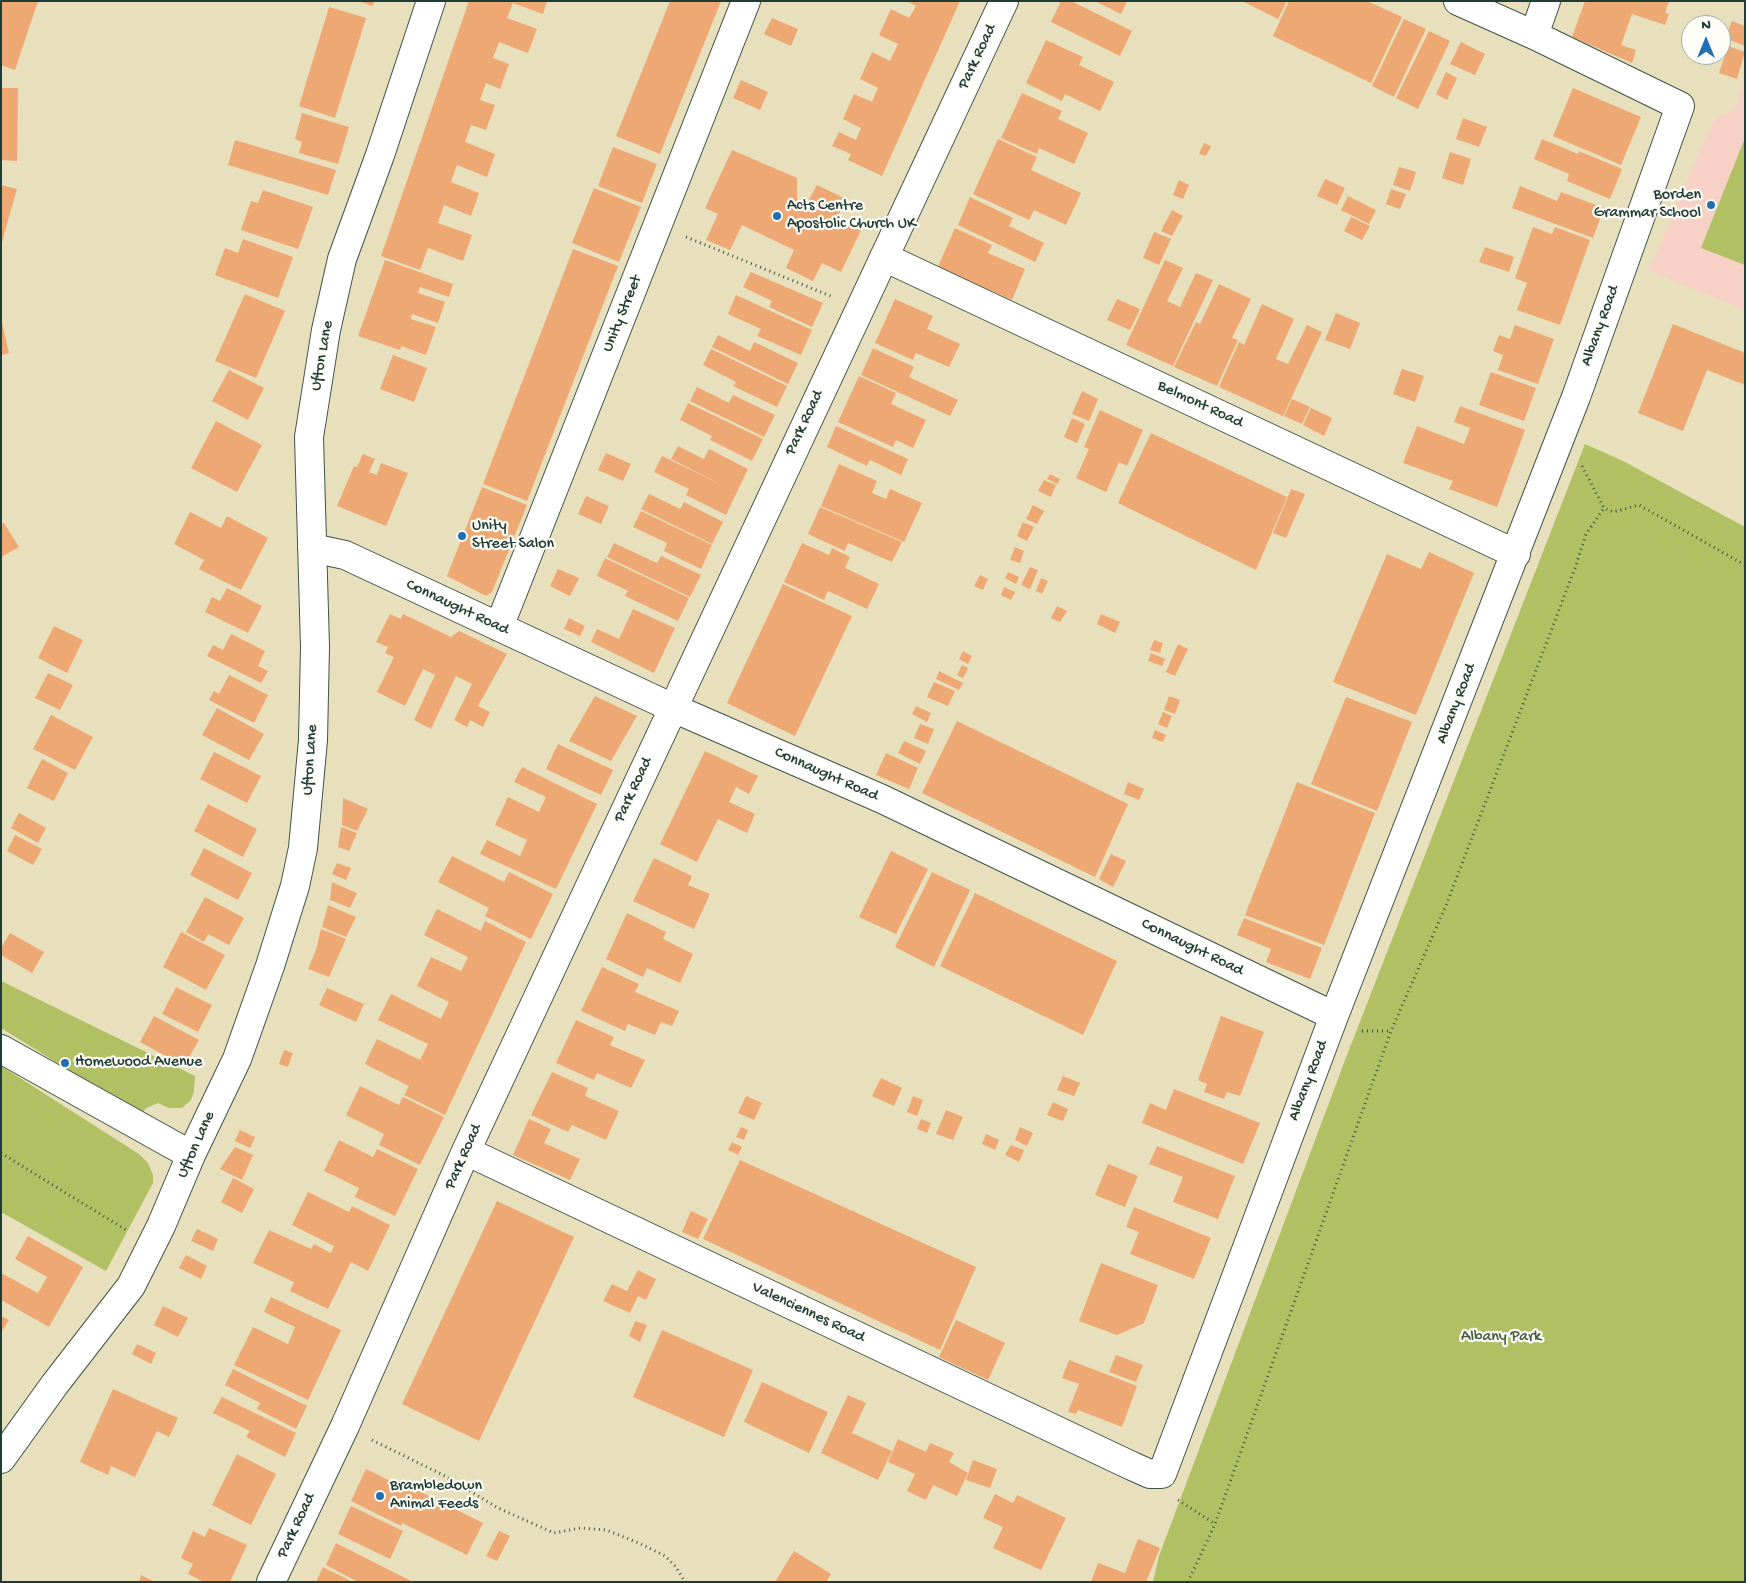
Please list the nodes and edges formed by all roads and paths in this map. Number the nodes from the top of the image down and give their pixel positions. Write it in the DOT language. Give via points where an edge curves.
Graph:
graph roads {
  1 [pos="431,1"];
  2 [pos="746,1"];
  3 [pos="1004,1"];
  4 [pos="1458,1"];
  5 [pos="1546,1"];
  6 [pos="1534,35"];
  7 [pos="659,224"];
  8 [pos="884,257"];
  9 [pos="859,309"];
  10 [pos="1554,455"];
  11 [pos="1604,508"];
  12 [pos="312,548"];
  13 [pos="1516,554"];
  14 [pos="1745,565"];
  15 [pos="499,627"];
  16 [pos="673,708"];
  17 [pos="1334,1016"];
  18 [pos="1,1049"];
  19 [pos="466,1151"];
  20 [pos="1,1153"];
  21 [pos="191,1155"];
  22 [pos="151,1246"];
  23 [pos="344,1426"];
  24 [pos="1,1459"];
  25 [pos="1156,1474"];
  26 [pos="1215,1524"];
  27 [pos="271,1582"];
  28 [pos="685,1582"];
  29 [pos="1188,1582"];
  1 -- 12 [label="street, Ufton Lane" via="378,163 342,259 328,321 309,437"];
  2 -- 7 [label="street, Unity Street"];
  3 -- 8 [label="street, Park Road"];
  4 -- 6 [label="street"];
  5 -- 6 [label="street"];
  6 -- 10 [label="street, Albany Road" via="1680,106"];
  7 -- 9 [label="path"];
  7 -- 15 [label="street, Unity Street"];
  8 -- 9 [label="street, Park Road"];
  8 -- 13 [label="street, Belmont Road"];
  9 -- 16 [label="street, Park Road"];
  10 -- 11 [label="path" via="1581,462"];
  10 -- 13 [label="street, Albany Road"];
  11 -- 14 [label="path" via="1612,512 1639,505"];
  11 -- 26 [label="path" via="1586,534 1447,903 1391,1031"];
  12 -- 15 [label="street, Connaught Road" via="345,555"];
  12 -- 21 [label="street, Ufton Lane" via="313,740 303,848 270,966 237,1059"];
  13 -- 17 [label="street, Albany Road"];
  15 -- 16 [label="street, Connaught Road"];
  16 -- 17 [label="street, Connaught Road" via="882,799"];
  16 -- 19 [label="street, Park Road"];
  17 -- 25 [label="street, Albany Road" via="1191,1393"];
  18 -- 21 [label="street"];
  19 -- 23 [label="street, Park Road"];
  19 -- 25 [label="street, Valenciennes Road"];
  20 -- 22 [label="path"];
  21 -- 22 [label="street, Ufton Lane"];
  22 -- 24 [label="street, Ufton Lane" via="131,1286"];
  23 -- 27 [label="street, Park Road"];
  23 -- 28 [label="path" via="445,1476 498,1508 554,1532 580,1528 606,1530 639,1543 665,1556"];
  25 -- 26 [label="path" via="1176,1499"];
  26 -- 29 [label="path"];
}
